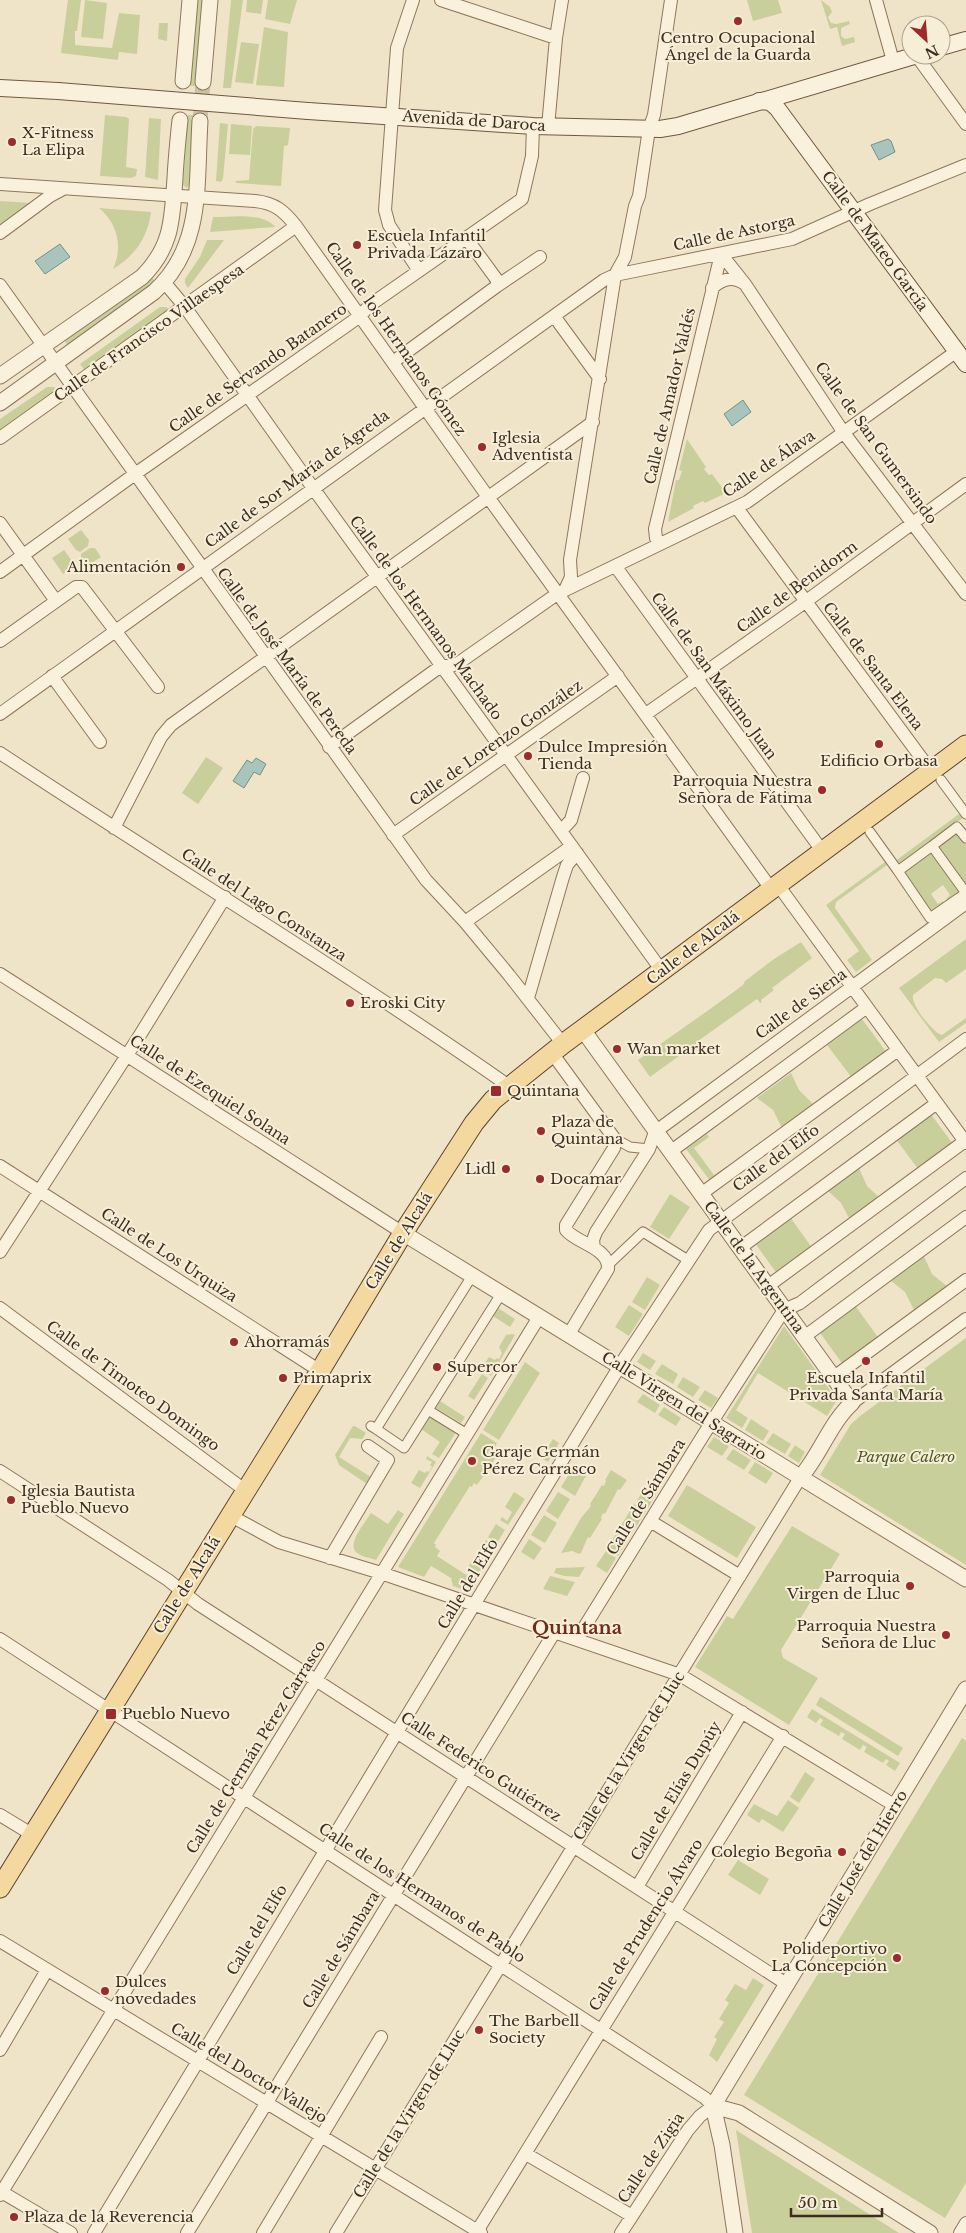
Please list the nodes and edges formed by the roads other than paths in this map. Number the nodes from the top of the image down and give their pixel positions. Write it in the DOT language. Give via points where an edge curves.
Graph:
graph roads {
  1 [pos="190,0"];
  2 [pos="210,0"];
  3 [pos="413,0"];
  4 [pos="441,0"];
  5 [pos="562,0"];
  6 [pos="671,0"];
  7 [pos="876,0"];
  8 [pos="556,38"];
  9 [pos="966,40"];
  10 [pos="951,45"];
  11 [pos="901,59"];
  12 [pos="894,61"];
  13 [pos="923,65"];
  14 [pos="184,81"];
  15 [pos="203,82"];
  16 [pos="0,84"];
  17 [pos="0,88"];
  18 [pos="21,89"];
  19 [pos="790,92"];
  20 [pos="759,100"];
  21 [pos="391,115"];
  22 [pos="784,118"];
  23 [pos="180,120"];
  24 [pos="200,121"];
  25 [pos="966,124"];
  26 [pos="541,126"];
  27 [pos="649,129"];
  28 [pos="966,166"];
  29 [pos="0,184"];
  30 [pos="64,189"];
  31 [pos="174,196"];
  32 [pos="196,196"];
  33 [pos="854,211"];
  34 [pos="172,222"];
  35 [pos="296,226"];
  36 [pos="0,233"];
  37 [pos="467,239"];
  38 [pos="721,254"];
  39 [pos="540,256"];
  40 [pos="420,271"];
  41 [pos="615,275"];
  42 [pos="165,283"];
  43 [pos="745,284"];
  44 [pos="0,285"];
  45 [pos="497,286"];
  46 [pos="712,288"];
  47 [pos="185,307"];
  48 [pos="360,316"];
  49 [pos="554,316"];
  50 [pos="43,347"];
  51 [pos="961,358"];
  52 [pos="393,362"];
  53 [pos="55,364"];
  54 [pos="0,376"];
  55 [pos="600,378"];
  56 [pos="73,387"];
  57 [pos="248,396"];
  58 [pos="3,401"];
  59 [pos="426,408"];
  60 [pos="593,422"];
  61 [pos="844,432"];
  62 [pos="0,438"];
  63 [pos="135,474"];
  64 [pos="966,484"];
  65 [pos="313,488"];
  66 [pos="488,497"];
  67 [pos="737,508"];
  68 [pos="0,522"];
  69 [pos="914,523"];
  70 [pos="660,544"];
  71 [pos="23,556"];
  72 [pos="616,567"];
  73 [pos="201,568"];
  74 [pos="0,572"];
  75 [pos="377,576"];
  76 [pos="561,592"];
  77 [pos="966,594"];
  78 [pos="56,601"];
  79 [pos="805,602"];
  80 [pos="116,630"];
  81 [pos="0,642"];
  82 [pos="265,658"];
  83 [pos="441,666"];
  84 [pos="52,676"];
  85 [pos="618,676"];
  86 [pos="696,679"];
  87 [pos="158,687"];
  88 [pos="0,714"];
  89 [pos="646,714"];
  90 [pos="100,742"];
  91 [pos="966,745"];
  92 [pos="328,747"];
  93 [pos="0,753"];
  94 [pos="506,756"];
  95 [pos="936,775"];
  96 [pos="583,778"];
  97 [pos="966,814"];
  98 [pos="966,820"];
  99 [pos="957,826"];
  100 [pos="114,828"];
  101 [pos="561,831"];
  102 [pos="870,832"];
  103 [pos="393,835"];
  104 [pos="966,838"];
  105 [pos="932,846"];
  106 [pos="575,850"];
  107 [pos="823,852"];
  108 [pos="898,871"];
  109 [pos="775,887"];
  110 [pos="966,893"];
  111 [pos="225,897"];
  112 [pos="966,902"];
  113 [pos="465,922"];
  114 [pos="662,971"];
  115 [pos="0,974"];
  116 [pos="852,987"];
  117 [pos="528,998"];
  118 [pos="867,1008"];
  119 [pos="583,1030"];
  120 [pos="966,1039"];
  121 [pos="558,1048"];
  122 [pos="898,1050"];
  123 [pos="126,1056"];
  124 [pos="917,1075"];
  125 [pos="510,1086"];
  126 [pos="936,1103"];
  127 [pos="655,1132"];
  128 [pos="965,1142"];
  129 [pos="615,1143"];
  130 [pos="649,1149"];
  131 [pos="670,1152"];
  132 [pos="0,1166"];
  133 [pos="966,1178"];
  134 [pos="40,1192"];
  135 [pos="701,1194"];
  136 [pos="966,1217"];
  137 [pos="720,1220"];
  138 [pos="403,1233"];
  139 [pos="594,1248"];
  140 [pos="740,1248"];
  141 [pos="0,1252"];
  142 [pos="688,1260"];
  143 [pos="608,1265"];
  144 [pos="472,1276"];
  145 [pos="966,1280"];
  146 [pos="768,1286"];
  147 [pos="501,1294"];
  148 [pos="0,1308"];
  149 [pos="784,1310"];
  150 [pos="539,1317"];
  151 [pos="966,1320"];
  152 [pos="569,1334"];
  153 [pos="804,1337"];
  154 [pos="620,1366"];
  155 [pos="320,1371"];
  156 [pos="834,1377"];
  157 [pos="852,1403"];
  158 [pos="428,1410"];
  159 [pos="711,1423"];
  160 [pos="467,1434"];
  161 [pos="368,1446"];
  162 [pos="0,1471"];
  163 [pos="800,1478"];
  164 [pos="246,1490"];
  165 [pos="231,1516"];
  166 [pos="650,1521"];
  167 [pos="330,1558"];
  168 [pos="382,1573"];
  169 [pos="740,1576"];
  170 [pos="966,1579"];
  171 [pos="182,1591"];
  172 [pos="474,1606"];
  173 [pos="554,1632"];
  174 [pos="0,1639"];
  175 [pos="576,1639"];
  176 [pos="680,1675"];
  177 [pos="316,1680"];
  178 [pos="966,1689"];
  179 [pos="110,1710"];
  180 [pos="742,1712"];
  181 [pos="397,1732"];
  182 [pos="783,1736"];
  183 [pos="466,1777"];
  184 [pos="244,1797"];
  185 [pos="894,1805"];
  186 [pos="0,1816"];
  187 [pos="33,1835"];
  188 [pos="574,1847"];
  189 [pos="325,1849"];
  190 [pos="638,1887"];
  191 [pos="0,1888"];
  192 [pos="394,1895"];
  193 [pos="675,1912"];
  194 [pos="0,1941"];
  195 [pos="501,1965"];
  196 [pos="48,1970"];
  197 [pos="788,1985"];
  198 [pos="113,2010"];
  199 [pos="600,2030"];
  200 [pos="381,2037"];
  201 [pos="0,2050"];
  202 [pos="197,2062"];
  203 [pos="267,2103"];
  204 [pos="714,2106"];
  205 [pos="322,2135"];
  206 [pos="526,2154"];
  207 [pos="376,2168"];
  208 [pos="1,2192"];
  209 [pos="632,2216"];
  210 [pos="966,2223"];
  211 [pos="478,2232"];
  212 [pos="71,2233"];
  213 [pos="94,2233"];
  214 [pos="188,2233"];
  215 [pos="263,2233"];
  216 [pos="336,2233"];
  217 [pos="621,2233"];
  218 [pos="735,2233"];
  219 [pos="930,2233"];
  220 [pos="960,2233"];
  1 -- 14 [label="street"];
  2 -- 15 [label="street"];
  3 -- 21 [label="street" via="397,48"];
  4 -- 8 [label="street"];
  5 -- 8 [label="street, Calle de Servando Batanero"];
  6 -- 27 [label="street" via="654,115"];
  7 -- 12 [label="street"];
  8 -- 26 [label="street, Calle de Servando Batanero"];
  9 -- 10 [label="main road"];
  11 -- 12 [label="main road, Avenida de Daroca"];
  12 -- 19 [label="main road, Avenida de Daroca"];
  13 -- 25 [label="street"];
  16 -- 18 [label="main road, Avenida de Daroca"];
  17 -- 18 [label="main road, Avenida de Daroca"];
  18 -- 21 [label="main road, Avenida de Daroca, bridge"];
  19 -- 20 [label="main road, Avenida de Daroca"];
  19 -- 22 [label="main road" via="782,103"];
  20 -- 22 [label="main road, Calle de Mateo García" via="773,104"];
  20 -- 27 [label="main road, Avenida de Daroca" via="678,126"];
  21 -- 26 [label="main road, Avenida de Daroca"];
  21 -- 40 [label="street" via="386,216"];
  22 -- 33 [label="main road, Calle de Mateo García"];
  23 -- 31 [label="street"];
  24 -- 32 [label="street, Calle de Francisco Villaespesa"];
  26 -- 27 [label="main road, Avenida de Daroca"];
  26 -- 37 [label="street, Calle de Servando Batanero" via="522,199"];
  27 -- 41 [label="street" via="639,196 625,257"];
  28 -- 33 [label="street, Calle de Astorga"];
  29 -- 30 [label="street, Calle de los Hermanos Gómez"];
  30 -- 31 [label="street, Calle de los Hermanos Gómez"];
  30 -- 36 [label="street"];
  31 -- 32 [label="street, Calle de los Hermanos Gómez"];
  31 -- 34 [label="street"];
  32 -- 35 [label="street, Calle de los Hermanos Gómez" via="268,202 277,206"];
  32 -- 42 [label="street, Calle de Francisco Villaespesa" via="190,240 179,264"];
  33 -- 38 [label="street, Calle de Astorga" via="792,239"];
  33 -- 51 [label="main road, Calle de Mateo García"];
  34 -- 42 [label="street" via="177,234 162,267"];
  34 -- 50 [label="street" via="163,250 146,272"];
  35 -- 47 [label="street, Calle de Francisco Villaespesa"];
  35 -- 48 [label="street, Calle de los Hermanos Gómez"];
  37 -- 40 [label="street, Calle de Servando Batanero"];
  37 -- 45 [label="street" via="497,280"];
  38 -- 41 [label="street, Calle de Astorga"];
  38 -- 43 [label="street, Calle de San Gumersindo"];
  38 -- 46 [label="street, Calle de Amador Valdés"];
  39 -- 45 [label="street"];
  40 -- 48 [label="street, Calle de Servando Batanero" via="370,305"];
  41 -- 49 [label="street, Calle de Sor María de Ágreda"];
  41 -- 55 [label="street"];
  42 -- 47 [label="street, Calle de los Hermanos Machado"];
  42 -- 53 [label="street, Calle de Francisco Villaespesa"];
  43 -- 46 [label="street" via="727,279"];
  43 -- 61 [label="street, Calle de San Gumersindo"];
  44 -- 50 [label="street, Calle de José María de Pereda"];
  45 -- 52 [label="street"];
  46 -- 70 [label="street, Calle de Amador Valdés" via="655,529"];
  47 -- 56 [label="street, Calle de Francisco Villaespesa"];
  47 -- 57 [label="street, Calle de los Hermanos Machado"];
  48 -- 52 [label="street, Calle de los Hermanos Gómez"];
  48 -- 57 [label="street, Calle de Servando Batanero"];
  49 -- 55 [label="street"];
  49 -- 59 [label="street, Calle de Sor María de Ágreda"];
  50 -- 53 [label="street, Calle de José María de Pereda"];
  50 -- 54 [label="street"];
  50 -- 58 [label="street, Calle de Francisco Villaespesa" via="43,363 17,382"];
  51 -- 61 [label="street, Calle de Álava"];
  52 -- 59 [label="street, Calle de los Hermanos Gómez"];
  53 -- 56 [label="street, Calle de José María de Pereda"];
  53 -- 58 [label="street, Calle de Francisco Villaespesa"];
  55 -- 60 [label="street"];
  56 -- 62 [label="street, Calle de Francisco Villaespesa"];
  56 -- 63 [label="street, Calle de José María de Pereda"];
  57 -- 63 [label="street, Calle de Servando Batanero"];
  57 -- 65 [label="street, Calle de los Hermanos Machado"];
  59 -- 65 [label="street, Calle de Sor María de Ágreda"];
  59 -- 66 [label="street, Calle de los Hermanos Gómez"];
  60 -- 66 [label="street"];
  60 -- 76 [label="street" via="570,560 571,577"];
  61 -- 67 [label="street, Calle de Álava"];
  61 -- 69 [label="street, Calle de San Gumersindo"];
  63 -- 71 [label="street, Calle de Servando Batanero"];
  63 -- 73 [label="street, Calle de José María de Pereda"];
  64 -- 69 [label="street, Calle de Benidorm"];
  65 -- 73 [label="street, Calle de Sor María de Ágreda"];
  65 -- 75 [label="street, Calle de los Hermanos Machado"];
  66 -- 75 [label="street"];
  66 -- 76 [label="street, Calle de los Hermanos Gómez"];
  67 -- 70 [label="street, Calle de Álava"];
  67 -- 79 [label="street, Calle de Santa Elena"];
  68 -- 71 [label="street"];
  69 -- 77 [label="street, Calle de San Gumersindo"];
  69 -- 79 [label="street, Calle de Benidorm"];
  70 -- 72 [label="street, Calle de Álava"];
  71 -- 74 [label="street, Calle de Servando Batanero"];
  71 -- 78 [label="street"];
  72 -- 76 [label="street, Calle de Álava"];
  72 -- 86 [label="street, Calle de San Máximo Juan"];
  73 -- 80 [label="street, Calle de Sor María de Ágreda"];
  73 -- 82 [label="street, Calle de José María de Pereda"];
  75 -- 82 [label="street"];
  75 -- 83 [label="street, Calle de los Hermanos Machado"];
  76 -- 83 [label="street, Calle de Álava" via="460,662"];
  76 -- 85 [label="street, Calle de los Hermanos Gómez"];
  78 -- 80 [label="street" via="76,587 82,587"];
  78 -- 81 [label="street"];
  79 -- 86 [label="street, Calle de Benidorm"];
  79 -- 95 [label="street, Calle de Santa Elena"];
  80 -- 84 [label="street, Calle de Sor María de Ágreda"];
  80 -- 87 [label="street"];
  82 -- 92 [label="street, Calle de José María de Pereda"];
  82 -- 100 [label="street" via="171,725 161,737"];
  83 -- 92 [label="street, Calle de Álava"];
  83 -- 94 [label="street, Calle de los Hermanos Machado"];
  84 -- 88 [label="street, Calle de Sor María de Ágreda"];
  84 -- 90 [label="street"];
  85 -- 89 [label="street, Calle de los Hermanos Gómez"];
  85 -- 94 [label="street, Calle de Lorenzo González"];
  86 -- 89 [label="street, Calle de Benidorm"];
  86 -- 107 [label="street, Calle de San Máximo Juan"];
  89 -- 109 [label="street, Calle de los Hermanos Gómez"];
  91 -- 95 [label="main road, Calle de Alcalá"];
  92 -- 103 [label="street, Calle de José María de Pereda"];
  93 -- 100 [label="street, Calle del Lago Constanza"];
  94 -- 101 [label="street, Calle de los Hermanos Machado"];
  94 -- 103 [label="street, Calle de Lorenzo González"];
  95 -- 97 [label="street"];
  95 -- 107 [label="main road, Calle de Alcalá"];
  96 -- 101 [label="street" via="571,820"];
  98 -- 99 [label="street"];
  99 -- 104 [label="street"];
  99 -- 105 [label="street"];
  100 -- 111 [label="street, Calle del Lago Constanza"];
  101 -- 106 [label="street, Calle de los Hermanos Machado"];
  102 -- 108 [label="street"];
  103 -- 113 [label="street, Calle de José María de Pereda" via="432,889"];
  105 -- 108 [label="street"];
  105 -- 110 [label="street"];
  106 -- 113 [label="street"];
  106 -- 114 [label="street, Calle de los Hermanos Machado"];
  106 -- 117 [label="street" via="563,877"];
  107 -- 109 [label="main road, Calle de Alcalá"];
  108 -- 110 [label="street" via="930,918"];
  109 -- 114 [label="main road, Calle de Alcalá"];
  109 -- 116 [label="street, Calle de los Hermanos Gómez"];
  111 -- 123 [label="street"];
  111 -- 125 [label="street, Calle del Lago Constanza"];
  112 -- 116 [label="street, Calle de Siena"];
  113 -- 117 [label="street, Calle de José María de Pereda"];
  114 -- 119 [label="main road, Calle de Alcalá"];
  115 -- 123 [label="street, Calle de Ezequiel Solana"];
  116 -- 118 [label="street, Calle de los Hermanos Gómez"];
  116 -- 127 [label="street, Calle de Siena"];
  117 -- 121 [label="street, Calle de José María de Pereda"];
  118 -- 122 [label="street, Calle de los Hermanos Gómez"];
  118 -- 131 [label="street"];
  119 -- 121 [label="main road, Calle de Alcalá"];
  119 -- 127 [label="street, Calle de la Argentina"];
  120 -- 124 [label="street, Calle del Elfo"];
  121 -- 125 [label="main road, Calle de Alcalá"];
  121 -- 129 [label="street"];
  122 -- 124 [label="street, Calle de los Hermanos Gómez"];
  122 -- 135 [label="street"];
  123 -- 134 [label="street"];
  123 -- 138 [label="street, Calle de Ezequiel Solana"];
  124 -- 126 [label="street, Calle de los Hermanos Gómez"];
  124 -- 137 [label="street, Calle del Elfo"];
  125 -- 138 [label="main road, Calle de Alcalá" via="474,1123"];
  126 -- 128 [label="street, Calle de los Hermanos Gómez"];
  126 -- 140 [label="street"];
  127 -- 130 [label="street"];
  127 -- 131 [label="street, Calle de la Argentina"];
  128 -- 146 [label="street"];
  129 -- 130 [label="street"];
  129 -- 139 [label="street" via="566,1225 570,1235"];
  130 -- 139 [label="street" via="596,1232"];
  131 -- 135 [label="street, Calle de la Argentina"];
  132 -- 134 [label="street, Calle de Los Urquiza"];
  133 -- 149 [label="street, Calle de Sámbara" via="800,1303"];
  134 -- 141 [label="street"];
  134 -- 155 [label="street, Calle de Los Urquiza"];
  135 -- 137 [label="street, Calle de la Argentina"];
  136 -- 153 [label="street"];
  137 -- 140 [label="street, Calle de la Argentina"];
  137 -- 142 [label="street, Calle del Elfo"];
  138 -- 144 [label="street, Calle Virgen del Sagrario"];
  138 -- 155 [label="main road, Calle de Alcalá"];
  139 -- 143 [label="street" via="607,1259"];
  140 -- 146 [label="street, Calle de la Argentina"];
  142 -- 143 [label="street" via="643,1232"];
  142 -- 154 [label="street, Calle del Elfo"];
  143 -- 152 [label="street"];
  144 -- 147 [label="street, Calle Virgen del Sagrario"];
  144 -- 158 [label="street" via="374,1428 404,1448"];
  145 -- 156 [label="street"];
  146 -- 149 [label="street, Calle de la Argentina"];
  147 -- 150 [label="street, Calle Virgen del Sagrario"];
  147 -- 158 [label="street"];
  148 -- 164 [label="street, Calle de Timoteo Domingo"];
  149 -- 153 [label="street, Calle de la Argentina"];
  149 -- 159 [label="street, Calle de Sámbara"];
  150 -- 152 [label="street, Calle Virgen del Sagrario"];
  150 -- 160 [label="street, Calle de Germán Pérez Carrasco"];
  151 -- 157 [label="street, Calle de la Virgen de Lluc"];
  152 -- 154 [label="street, Calle Virgen del Sagrario"];
  153 -- 156 [label="street, Calle de la Argentina"];
  154 -- 159 [label="street, Calle Virgen del Sagrario"];
  154 -- 172 [label="street, Calle del Elfo"];
  155 -- 164 [label="main road, Calle de Alcalá"];
  156 -- 157 [label="street, Calle de la Argentina"];
  157 -- 163 [label="street, Calle de la Virgen de Lluc" via="844,1410 812,1465"];
  158 -- 160 [label="street"];
  159 -- 163 [label="street, Calle Virgen del Sagrario"];
  159 -- 166 [label="street, Calle de Sámbara"];
  160 -- 168 [label="street, Calle de Germán Pérez Carrasco"];
  161 -- 167 [label="street" via="388,1460"];
  162 -- 171 [label="street, Calle Federico Gutiérrez"];
  163 -- 169 [label="street, Calle de la Virgen de Lluc"];
  163 -- 170 [label="street, Calle Virgen del Sagrario"];
  164 -- 165 [label="main road, Calle de Alcalá"];
  165 -- 167 [label="street" via="279,1542"];
  165 -- 171 [label="main road, Calle de Alcalá"];
  166 -- 169 [label="street"];
  166 -- 175 [label="street, Calle de Sámbara"];
  167 -- 168 [label="street"];
  168 -- 172 [label="street"];
  168 -- 177 [label="street, Calle de Germán Pérez Carrasco"];
  169 -- 176 [label="street, Calle de la Virgen de Lluc"];
  171 -- 177 [label="street, Calle Federico Gutiérrez"];
  171 -- 179 [label="main road, Calle de Alcalá"];
  172 -- 173 [label="street"];
  172 -- 181 [label="street, Calle del Elfo"];
  173 -- 175 [label="street"];
  173 -- 183 [label="street, Calle de Sámbara"];
  174 -- 179 [label="street, Calle de los Hermanos de Pablo"];
  175 -- 176 [label="street"];
  176 -- 180 [label="street"];
  176 -- 188 [label="street, Calle de la Virgen de Lluc"];
  177 -- 181 [label="street, Calle Federico Gutiérrez"];
  177 -- 184 [label="street, Calle de Germán Pérez Carrasco"];
  178 -- 185 [label="street, Calle José del Hierro"];
  179 -- 184 [label="street, Calle de los Hermanos de Pablo"];
  179 -- 187 [label="main road, Calle de Alcalá"];
  180 -- 182 [label="street"];
  180 -- 190 [label="street, Calle de Elías Dupúy"];
  181 -- 183 [label="street, Calle Federico Gutiérrez"];
  181 -- 189 [label="street, Calle del Elfo"];
  182 -- 185 [label="street"];
  182 -- 193 [label="street, Calle de Prudencio Álvaro"];
  183 -- 188 [label="street, Calle Federico Gutiérrez"];
  183 -- 192 [label="street, Calle de Sámbara"];
  184 -- 189 [label="street, Calle de los Hermanos de Pablo"];
  184 -- 198 [label="street, Calle de Germán Pérez Carrasco"];
  185 -- 197 [label="street, Calle José del Hierro"];
  186 -- 187 [label="street"];
  187 -- 191 [label="main road, Calle de Alcalá"];
  188 -- 190 [label="street, Calle Federico Gutiérrez"];
  188 -- 195 [label="street, Calle de la Virgen de Lluc"];
  189 -- 192 [label="street, Calle de los Hermanos de Pablo"];
  189 -- 202 [label="street, Calle del Elfo"];
  190 -- 193 [label="street, Calle Federico Gutiérrez"];
  192 -- 195 [label="street, Calle de los Hermanos de Pablo"];
  192 -- 203 [label="street, Calle de Sámbara"];
  193 -- 197 [label="street, Calle Federico Gutiérrez"];
  193 -- 199 [label="street, Calle de Prudencio Álvaro"];
  194 -- 196 [label="street, Calle del Doctor Vallejo"];
  195 -- 199 [label="street, Calle de los Hermanos de Pablo"];
  195 -- 207 [label="street, Calle de la Virgen de Lluc"];
  196 -- 198 [label="street, Calle del Doctor Vallejo"];
  196 -- 201 [label="street"];
  197 -- 204 [label="street, Calle José del Hierro"];
  198 -- 202 [label="street, Calle del Doctor Vallejo"];
  198 -- 208 [label="street, Calle de Germán Pérez Carrasco"];
  199 -- 204 [label="street, Calle de los Hermanos de Pablo"];
  199 -- 206 [label="street, Calle de Prudencio Álvaro"];
  200 -- 205 [label="street"];
  202 -- 203 [label="street, Calle del Doctor Vallejo"];
  202 -- 213 [label="street, Calle del Elfo"];
  203 -- 205 [label="street, Calle del Doctor Vallejo"];
  203 -- 214 [label="street, Calle de Sámbara"];
  204 -- 209 [label="street, Calle de Zigia" via="688,2130"];
  204 -- 218 [label="street"];
  204 -- 219 [label="street" via="739,2113"];
  205 -- 207 [label="street, Calle del Doctor Vallejo"];
  205 -- 215 [label="street"];
  206 -- 209 [label="street"];
  206 -- 211 [label="street, Calle de Prudencio Álvaro"];
  207 -- 211 [label="street, Calle del Doctor Vallejo"];
  207 -- 216 [label="street, Calle de la Virgen de Lluc"];
  208 -- 212 [label="street"];
  209 -- 217 [label="street, Calle de Zigia"];
  210 -- 220 [label="street"];
}
